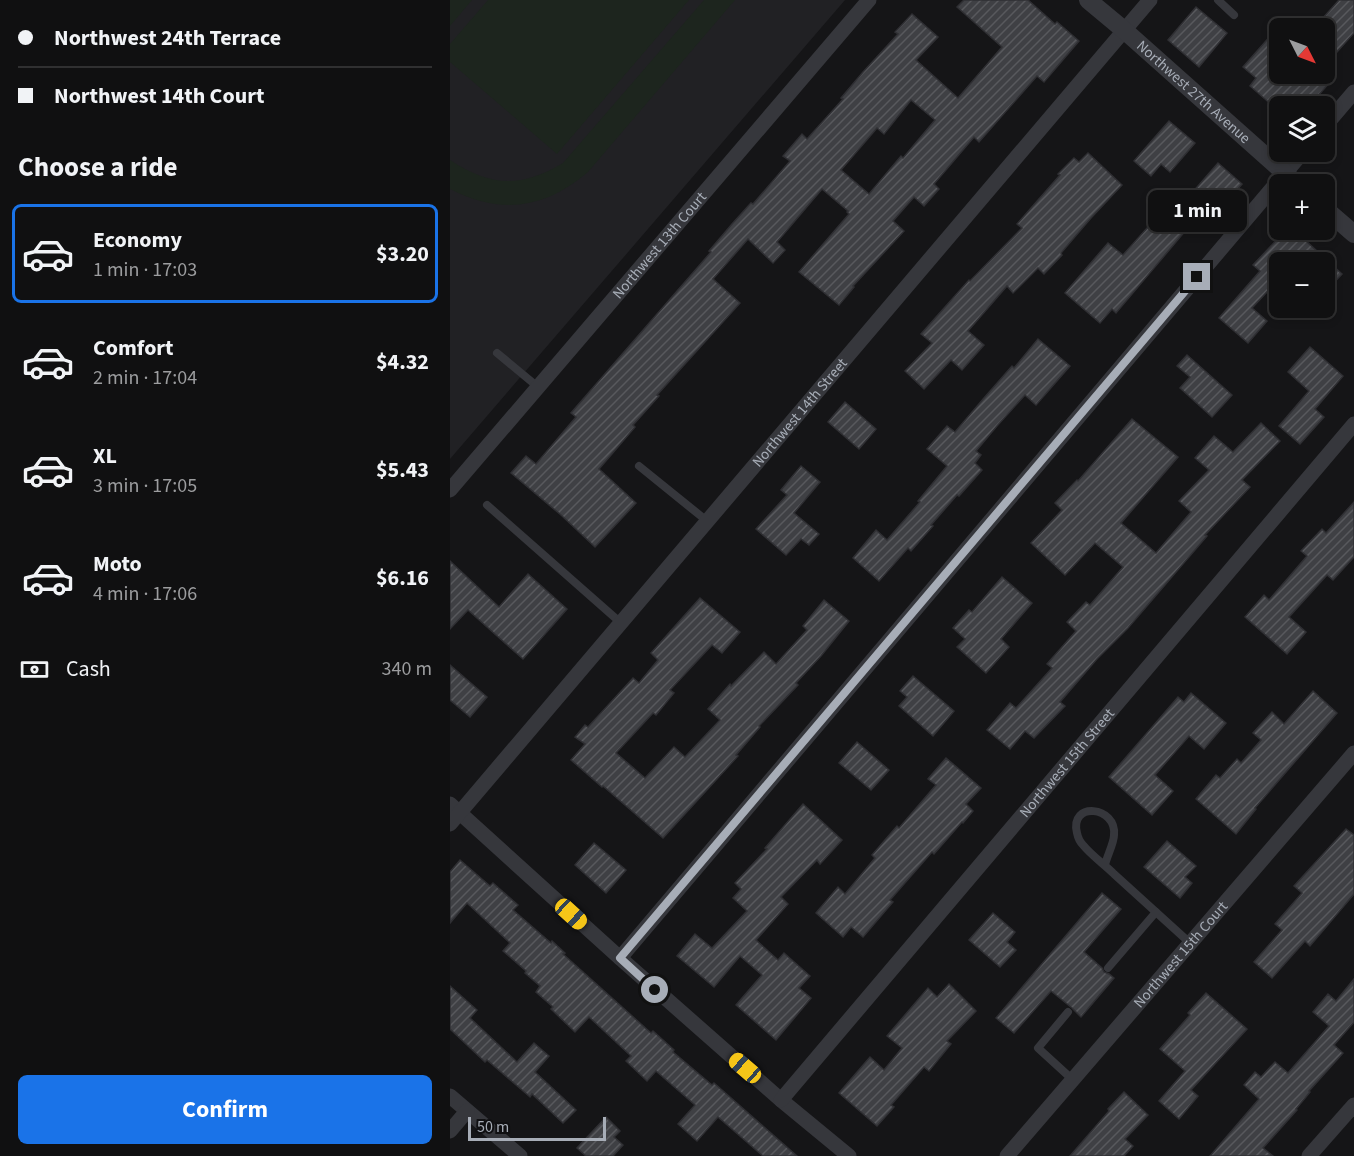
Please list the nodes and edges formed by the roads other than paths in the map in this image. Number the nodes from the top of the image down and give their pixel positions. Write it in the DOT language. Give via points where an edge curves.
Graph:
graph roads {
  1 [pos="869,0"];
  2 [pos="1088,0"];
  3 [pos="1150,0"];
  4 [pos="1218,0"];
  5 [pos="1234,15"];
  6 [pos="1124,30"];
  7 [pos="1354,92"];
  8 [pos="1335,114"];
  9 [pos="1285,174"];
  10 [pos="1269,205"];
  11 [pos="1335,218"];
  12 [pos="1354,234"];
  13 [pos="497,352"];
  14 [pos="538,387"];
  15 [pos="1354,424"];
  16 [pos="639,466"];
  17 [pos="450,490"];
  18 [pos="487,505"];
  19 [pos="707,521"];
  20 [pos="621,623"];
  21 [pos="1354,753"];
  22 [pos="453,813"];
  23 [pos="1105,866"];
  24 [pos="1156,912"];
  25 [pos="1190,943"];
  26 [pos="620,958"];
  27 [pos="1108,968"];
  28 [pos="1068,1012"];
  29 [pos="1073,1080"];
  30 [pos="450,1096"];
  31 [pos="781,1100"];
  32 [pos="1354,1105"];
  33 [pos="467,1111"];
  34 [pos="450,1131"];
  35 [pos="520,1156"];
  36 [pos="849,1156"];
  37 [pos="1007,1156"];
  38 [pos="1310,1156"];
  1 -- 14 [label="street, Northwest 13th Court"];
  2 -- 6 [label="street, Northwest 27th Avenue"];
  3 -- 6 [label="street, Northwest 14th Street"];
  4 -- 5 [label="lane"];
  6 -- 9 [label="street, Northwest 27th Avenue"];
  6 -- 19 [label="street, Northwest 14th Street"];
  7 -- 8 [label="street"];
  10 -- 26 [label="street"];
  11 -- 12 [label="street"];
  13 -- 14 [label="lane"];
  14 -- 17 [label="street, Northwest 13th Court"];
  15 -- 31 [label="street, Northwest 15th Street"];
  16 -- 19 [label="lane"];
  18 -- 20 [label="lane"];
  19 -- 20 [label="street, Northwest 14th Street"];
  20 -- 22 [label="street, Northwest 14th Street"];
  21 -- 25 [label="street, Northwest 15th Court"];
  22 -- 26 [label="street"];
  23 -- 23 [label="lane" via="1077,837 1080,815 1088,810 1098,811 1113,825"];
  23 -- 24 [label="lane"];
  24 -- 25 [label="lane"];
  24 -- 27 [label="lane"];
  25 -- 29 [label="street, Northwest 15th Court"];
  26 -- 31 [label="street"];
  28 -- 29 [label="lane" via="1038,1048"];
  29 -- 37 [label="street, Northwest 15th Court"];
  30 -- 33 [label="street"];
  31 -- 36 [label="street"];
  32 -- 38 [label="street"];
  33 -- 34 [label="street"];
  33 -- 35 [label="street"];
}
